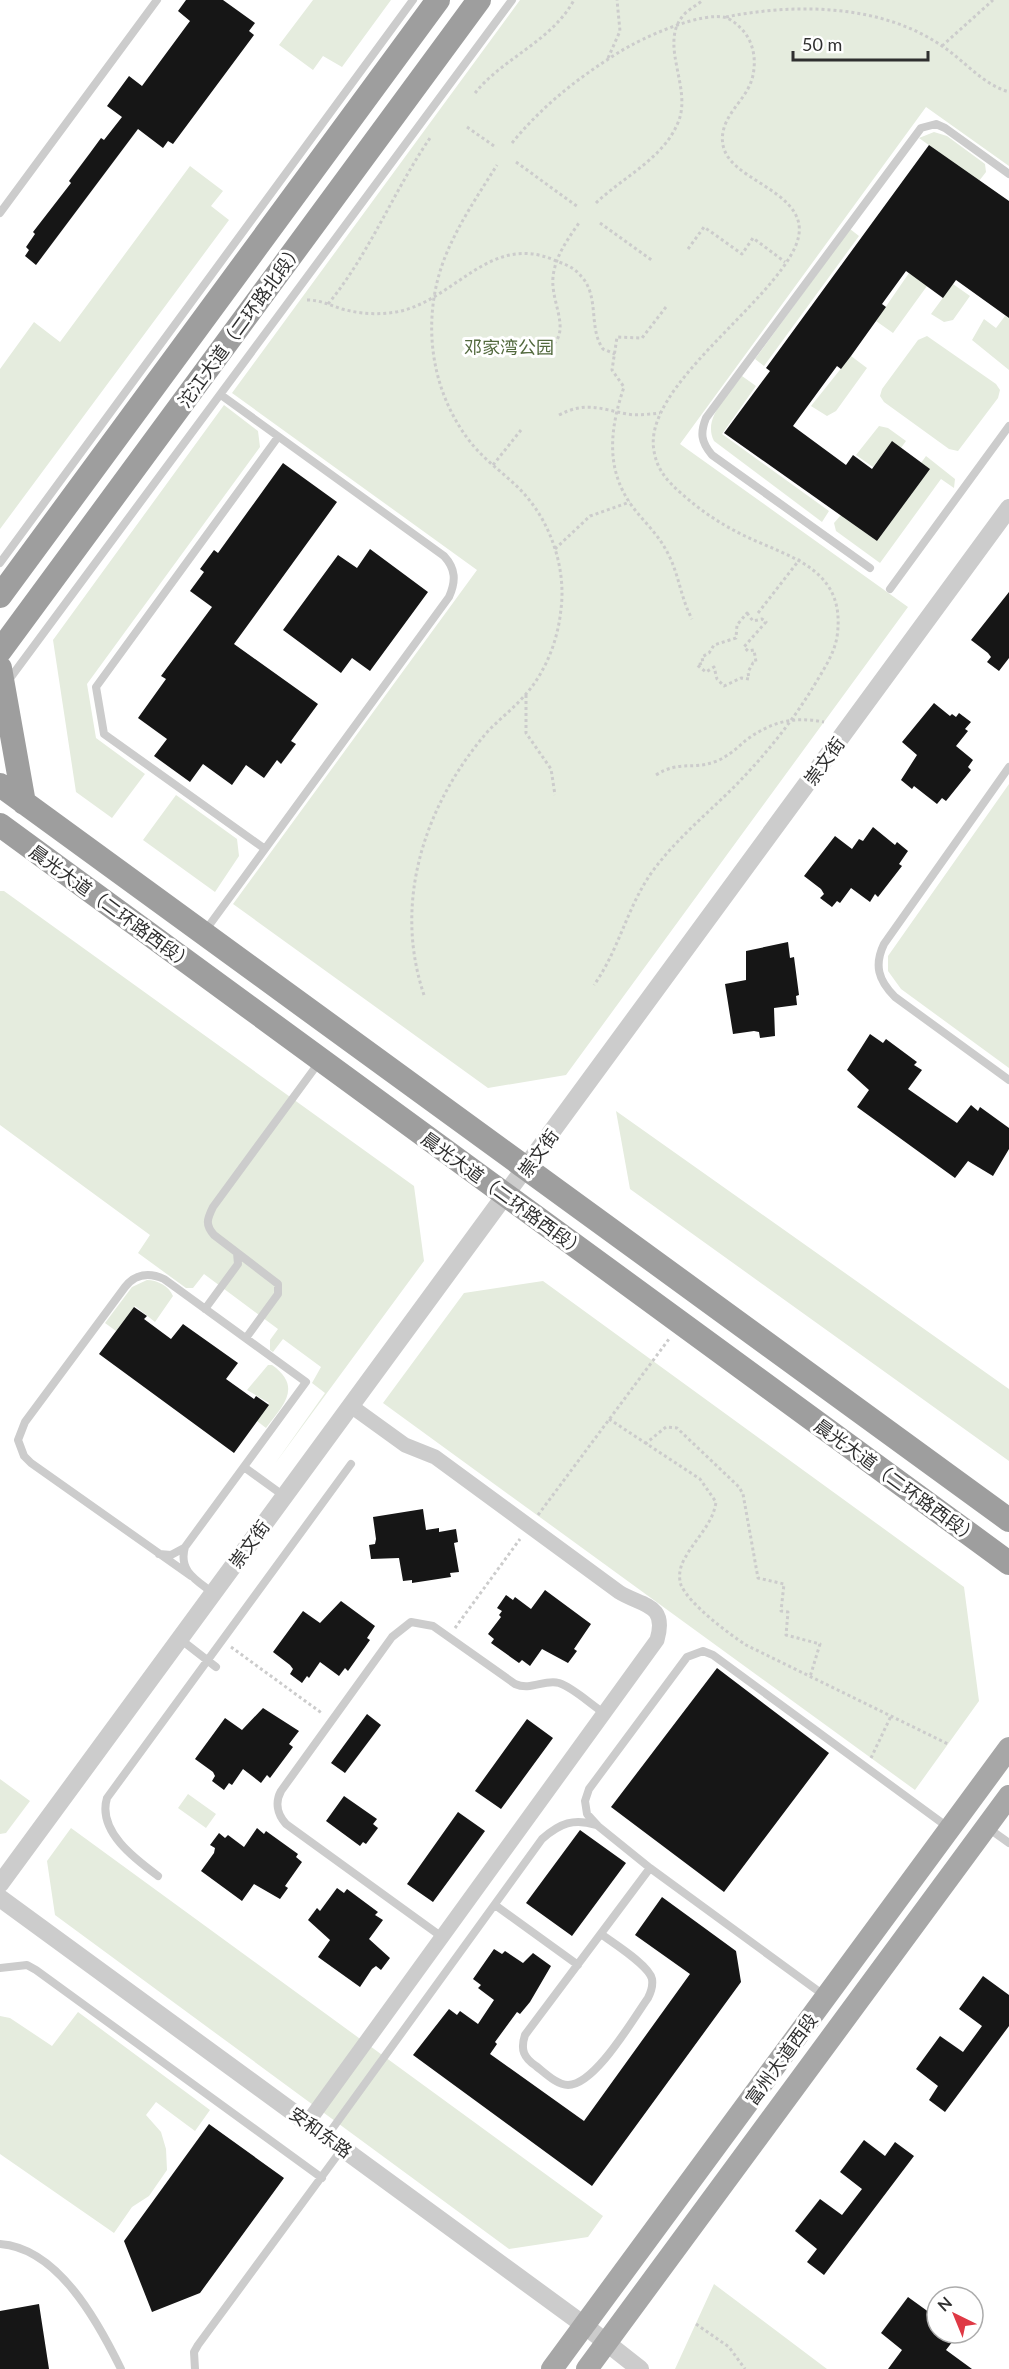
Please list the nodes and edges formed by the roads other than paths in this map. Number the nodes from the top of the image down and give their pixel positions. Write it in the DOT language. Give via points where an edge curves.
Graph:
graph roads {
  1 [pos="156,0"];
  2 [pos="413,0"];
  3 [pos="438,0"];
  4 [pos="479,0"];
  5 [pos="512,0"];
  6 [pos="1009,174"];
  7 [pos="0,213"];
  8 [pos="221,396"];
  9 [pos="1009,426"];
  10 [pos="278,437"];
  11 [pos="1009,508"];
  12 [pos="0,563"];
  13 [pos="870,568"];
  14 [pos="890,589"];
  15 [pos="0,596"];
  16 [pos="0,651"];
  17 [pos="2,677"];
  18 [pos="1009,767"];
  19 [pos="0,785"];
  20 [pos="24,803"];
  21 [pos="2,828"];
  22 [pos="265,849"];
  23 [pos="203,933"];
  24 [pos="321,1060"];
  25 [pos="1009,1080"];
  26 [pos="526,1168"];
  27 [pos="507,1196"];
  28 [pos="236,1251"];
  29 [pos="206,1309"];
  30 [pos="246,1338"];
  31 [pos="351,1406"];
  32 [pos="351,1464"];
  33 [pos="244,1467"];
  34 [pos="284,1496"];
  35 [pos="1009,1520"];
  36 [pos="185,1547"];
  37 [pos="154,1553"];
  38 [pos="1009,1563"];
  39 [pos="191,1576"];
  40 [pos="213,1593"];
  41 [pos="180,1639"];
  42 [pos="208,1660"];
  43 [pos="216,1666"];
  44 [pos="604,1713"];
  45 [pos="1009,1748"];
  46 [pos="1009,1796"];
  47 [pos="598,1826"];
  48 [pos="986,1827"];
  49 [pos="950,1829"];
  50 [pos="1009,1843"];
  51 [pos="650,1868"];
  52 [pos="158,1876"];
  53 [pos="0,1884"];
  54 [pos="0,1898"];
  55 [pos="495,1905"];
  56 [pos="601,1934"];
  57 [pos="442,1937"];
  58 [pos="578,1965"];
  59 [pos="0,1968"];
  60 [pos="826,1996"];
  61 [pos="308,2122"];
  62 [pos="327,2136"];
  63 [pos="343,2148"];
  64 [pos="322,2178"];
  65 [pos="0,2244"];
  66 [pos="584,2325"];
  67 [pos="607,2342"];
  68 [pos="121,2369"];
  69 [pos="195,2369"];
  70 [pos="552,2369"];
  71 [pos="587,2369"];
  72 [pos="640,2369"];
  1 -- 7 [label="lane"];
  2 -- 12 [label="lane"];
  3 -- 15 [label="highway, 沱江大道（二环路北段）"];
  4 -- 16 [label="highway, 沱江大道（二环路北段）"];
  5 -- 8 [label="lane"];
  6 -- 13 [label="lane" via="945,128 936,124 921,128 702,428 705,447 712,455"];
  8 -- 10 [label="lane"];
  8 -- 17 [label="lane"];
  9 -- 14 [label="lane"];
  10 -- 22 [label="lane" via="96,687 104,734"];
  10 -- 22 [label="lane" via="444,556 455,577 449,597"];
  11 -- 26 [label="street, 崇文街"];
  17 -- 20 [label="highway"];
  18 -- 25 [label="lane" via="877,959 885,987 895,997"];
  19 -- 20 [label="highway, 晨光大道（二环路西段）"];
  20 -- 23 [label="highway, 晨光大道（二环路西段）"];
  21 -- 24 [label="highway, 晨光大道（二环路西段）"];
  22 -- 23 [label="lane"];
  23 -- 26 [label="highway, 晨光大道（二环路西段）"];
  24 -- 27 [label="highway, 晨光大道（二环路西段）"];
  24 -- 28 [label="lane" via="209,1215 208,1228"];
  26 -- 27 [label="street, 崇文街"];
  26 -- 35 [label="highway, 晨光大道（二环路西段）"];
  27 -- 31 [label="street, 崇文街"];
  27 -- 38 [label="highway, 晨光大道（二环路西段）"];
  28 -- 29 [label="lane" via="238,1264"];
  28 -- 30 [label="lane" via="274,1278 279,1288"];
  29 -- 30 [label="lane"];
  29 -- 37 [label="lane" via="158,1276 147,1274 132,1280 20,1432 20,1449 31,1463"];
  30 -- 33 [label="lane" via="306,1382"];
  31 -- 34 [label="street, 崇文街"];
  31 -- 44 [label="street" via="405,1445 435,1457 619,1592 647,1604 658,1616 657,1640"];
  32 -- 42 [label="lane"];
  33 -- 34 [label="lane"];
  33 -- 36 [label="lane"];
  34 -- 40 [label="street, 崇文街"];
  36 -- 37 [label="lane" via="171,1555"];
  36 -- 39 [label="lane" via="184,1564"];
  37 -- 39 [label="lane"];
  39 -- 40 [label="lane"];
  40 -- 41 [label="street, 崇文街"];
  41 -- 42 [label="lane"];
  41 -- 53 [label="street, 崇文街"];
  42 -- 43 [label="lane"];
  42 -- 52 [label="lane" via="105,1806 107,1822 129,1855"];
  44 -- 57 [label="street"];
  44 -- 57 [label="lane" via="559,1683 530,1687 515,1684 449,1637 418,1621 405,1625 392,1637 280,1791 277,1806 281,1818"];
  45 -- 49 [label="main road, 富州大道西段"];
  46 -- 48 [label="main road, 富州大道西段"];
  47 -- 49 [label="lane" via="587,1814 585,1801 590,1790 687,1658 703,1651"];
  47 -- 51 [label="lane"];
  47 -- 55 [label="lane" via="581,1820 557,1826 542,1839"];
  48 -- 50 [label="lane"];
  48 -- 67 [label="main road, 富州大道西段"];
  49 -- 60 [label="main road, 富州大道西段"];
  51 -- 56 [label="lane"];
  51 -- 60 [label="lane"];
  54 -- 61 [label="street, 安和东路"];
  55 -- 58 [label="lane"];
  55 -- 62 [label="lane"];
  56 -- 58 [label="lane"];
  56 -- 58 [label="lane" via="644,1966 652,1978 652,1989 594,2072 568,2085 560,2084 529,2061 522,2044"];
  57 -- 61 [label="street"];
  59 -- 64 [label="lane" via="27,1965 36,1970"];
  60 -- 66 [label="main road, 富州大道西段"];
  61 -- 62 [label="street, 安和东路"];
  62 -- 63 [label="street, 安和东路"];
  63 -- 64 [label="lane"];
  63 -- 66 [label="street, 安和东路"];
  64 -- 69 [label="lane" via="198,2345 194,2352"];
  65 -- 68 [label="lane" via="17,2245 41,2257 64,2278 108,2342"];
  66 -- 67 [label="street, 安和东路"];
  66 -- 70 [label="main road, 富州大道西段"];
  67 -- 71 [label="main road, 富州大道西段"];
  67 -- 72 [label="street, 安和东路"];
}
